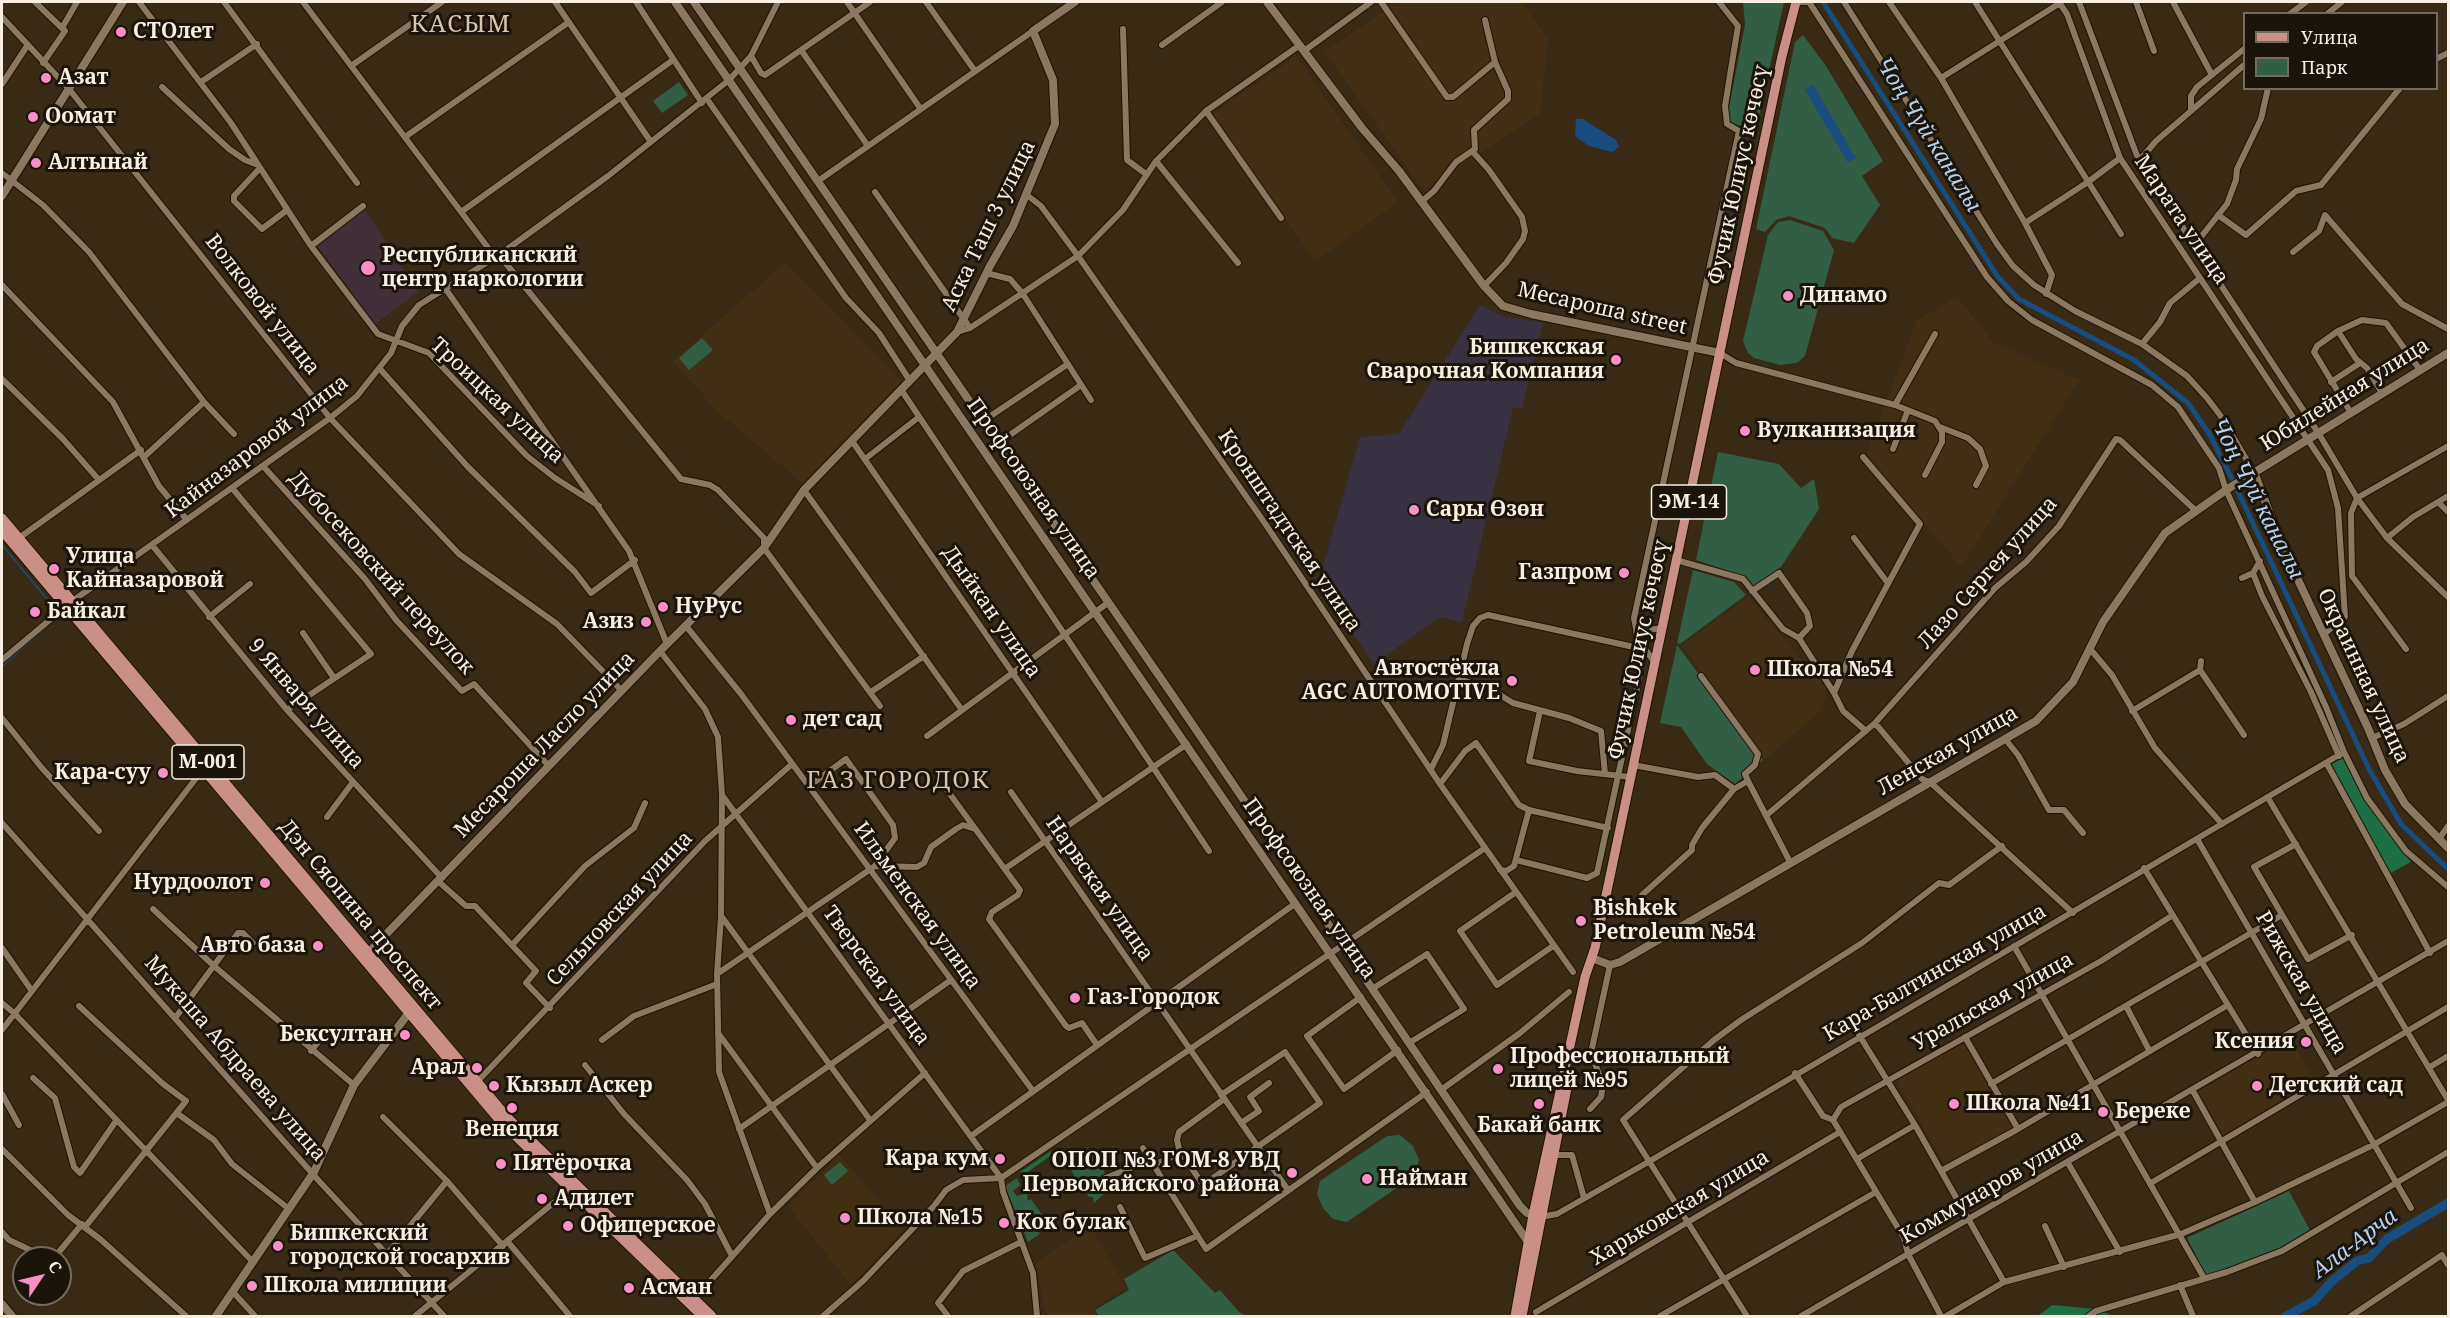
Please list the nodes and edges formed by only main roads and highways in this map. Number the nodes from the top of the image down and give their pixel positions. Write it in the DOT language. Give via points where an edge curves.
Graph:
graph roads {
  1 [pos="1790,2"];
  2 [pos="1796,2"];
  3 [pos="1782,56"];
  4 [pos="2448,352"];
  5 [pos="2228,489"];
  6 [pos="2,518"];
  7 [pos="2,531"];
  8 [pos="68,604"];
  9 [pos="1592,958"];
  10 [pos="1589,969"];
  11 [pos="411,1010"];
  12 [pos="573,1187"];
  13 [pos="1537,1216"];
  14 [pos="1518,1316"];
  15 [pos="702,1317"];
  16 [pos="712,1317"];
  1 -- 3 [label="main road, ЭМ-14"];
  2 -- 3 [label="main road, ЭМ-14"];
  3 -- 9 [label="main road, Фучик Юлиус көчөсү / ЭМ-14"];
  4 -- 5 [label="main road, Юбилейная улица"];
  5 -- 9 [label="main road, Ленская улица" via="2165,533 2103,622 2073,682 2036,721 1620,962 1610,965"];
  6 -- 8 [label="main road, Дэн Сяопина проспект / M-001"];
  7 -- 8 [label="main road, Дэн Сяопина проспект / M-001"];
  8 -- 11 [label="main road, Дэн Сяопина проспект / M-001"];
  9 -- 10 [label="main road, Фучик Юлиус көчөсү / ЭМ-14"];
  10 -- 13 [label="main road, Фучик Юлиус көчөсү"];
  10 -- 13 [label="main road, Фучик Юлиус көчөсү" via="1591,978"];
  11 -- 12 [label="main road, Дэн Сяопина проспект / M-001"];
  11 -- 12 [label="main road, Дэн Сяопина проспект / M-001" via="512,1134"];
  12 -- 15 [label="main road, Дэн Сяопина проспект / M-001"];
  12 -- 16 [label="main road, Дэн Сяопина проспект / M-001"];
  13 -- 14 [label="main road, Фучик Юлиус көчөсү"];
  13 -- 14 [label="main road, Фучик Юлиус көчөсү" via="1528,1242"];
}
